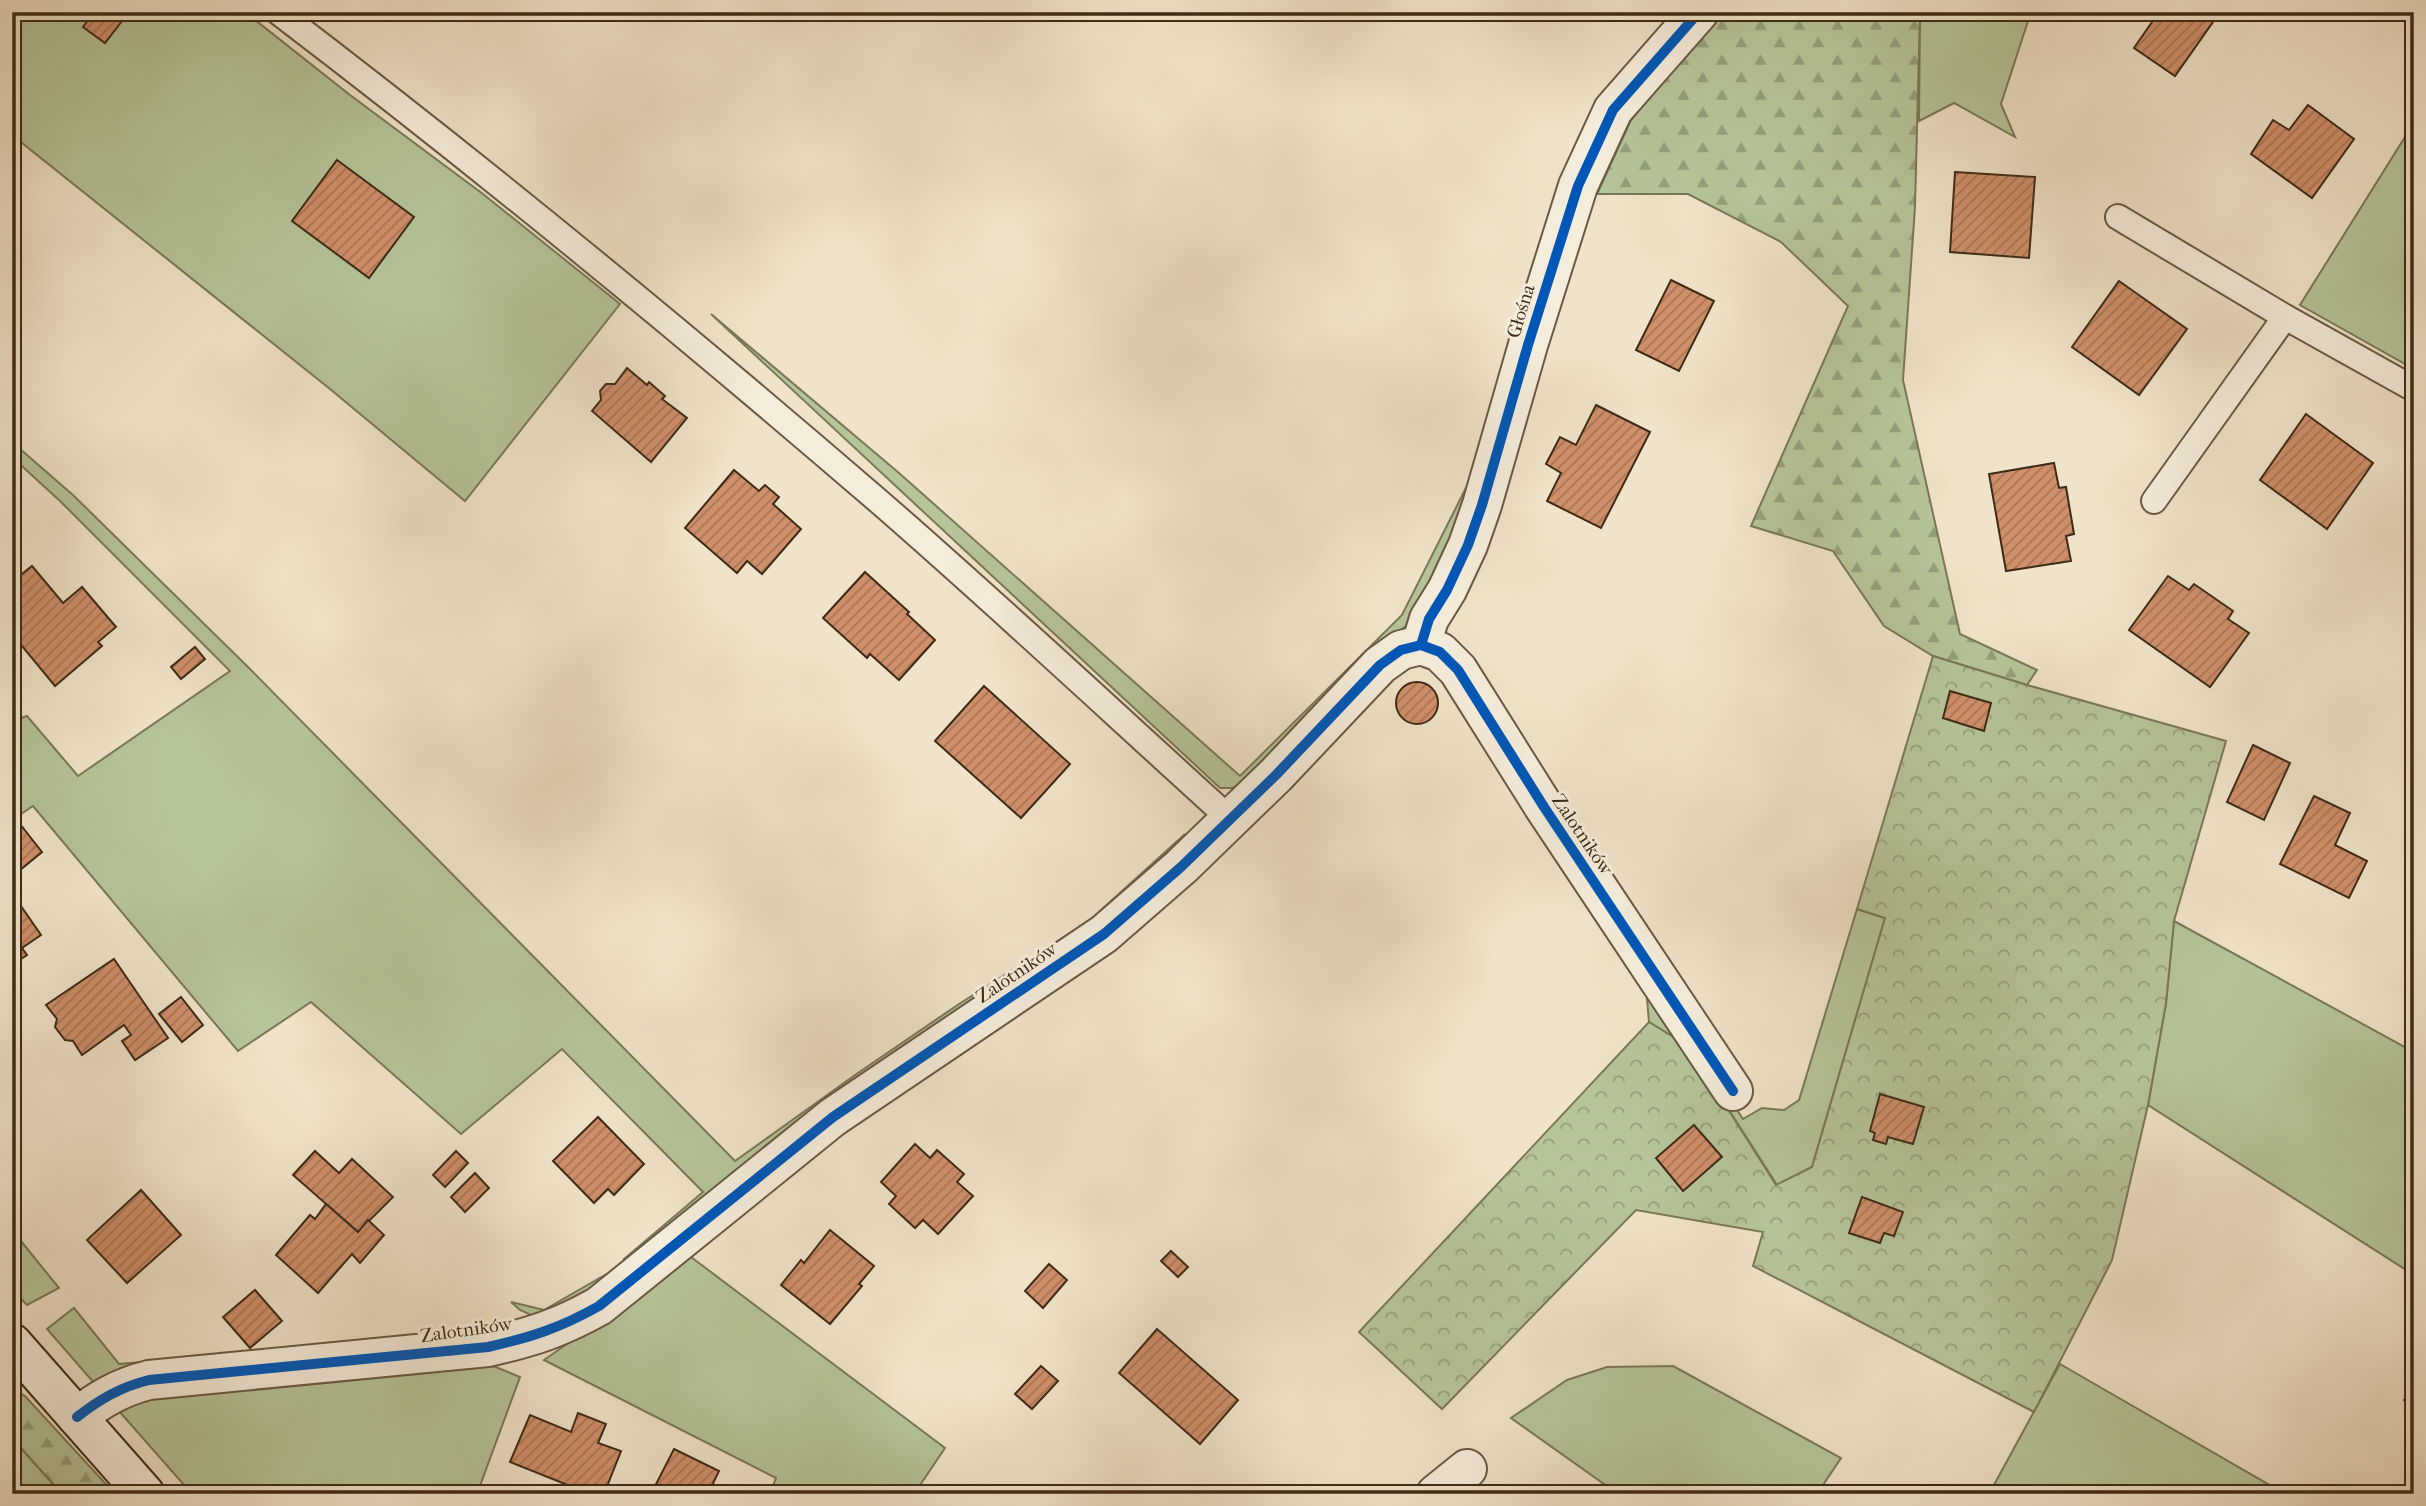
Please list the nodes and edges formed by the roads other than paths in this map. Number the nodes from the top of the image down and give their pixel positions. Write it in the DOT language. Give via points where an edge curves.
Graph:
graph roads {
  1 [pos="278,12"];
  2 [pos="1699,12"];
  3 [pos="2118,217"];
  4 [pos="2286,317"];
  5 [pos="2414,389"];
  6 [pos="2154,500"];
  7 [pos="1421,645"];
  8 [pos="1229,818"];
  9 [pos="1734,1091"];
  10 [pos="13,1346"];
  11 [pos="78,1417"];
  12 [pos="1467,1469"];
  13 [pos="145,1494"];
  14 [pos="1436,1494"];
  1 -- 8 [label="lane" via="628,288 878,501"];
  2 -- 7 [label="street, Głośna" via="1613,110 1578,186 1482,505"];
  3 -- 4 [label="lane"];
  4 -- 5 [label="lane"];
  4 -- 6 [label="lane"];
  7 -- 8 [label="street, Zalotników" via="1401,650 1380,665"];
  7 -- 9 [label="street, Zalotników" via="1440,652 1458,670"];
  8 -- 11 [label="street, Zalotników" via="1104,934 833,1117 599,1306 569,1323 488,1347 149,1380 124,1386"];
  10 -- 11 [label="street"];
  11 -- 13 [label="street"];
  12 -- 14 [label="street"];
}
